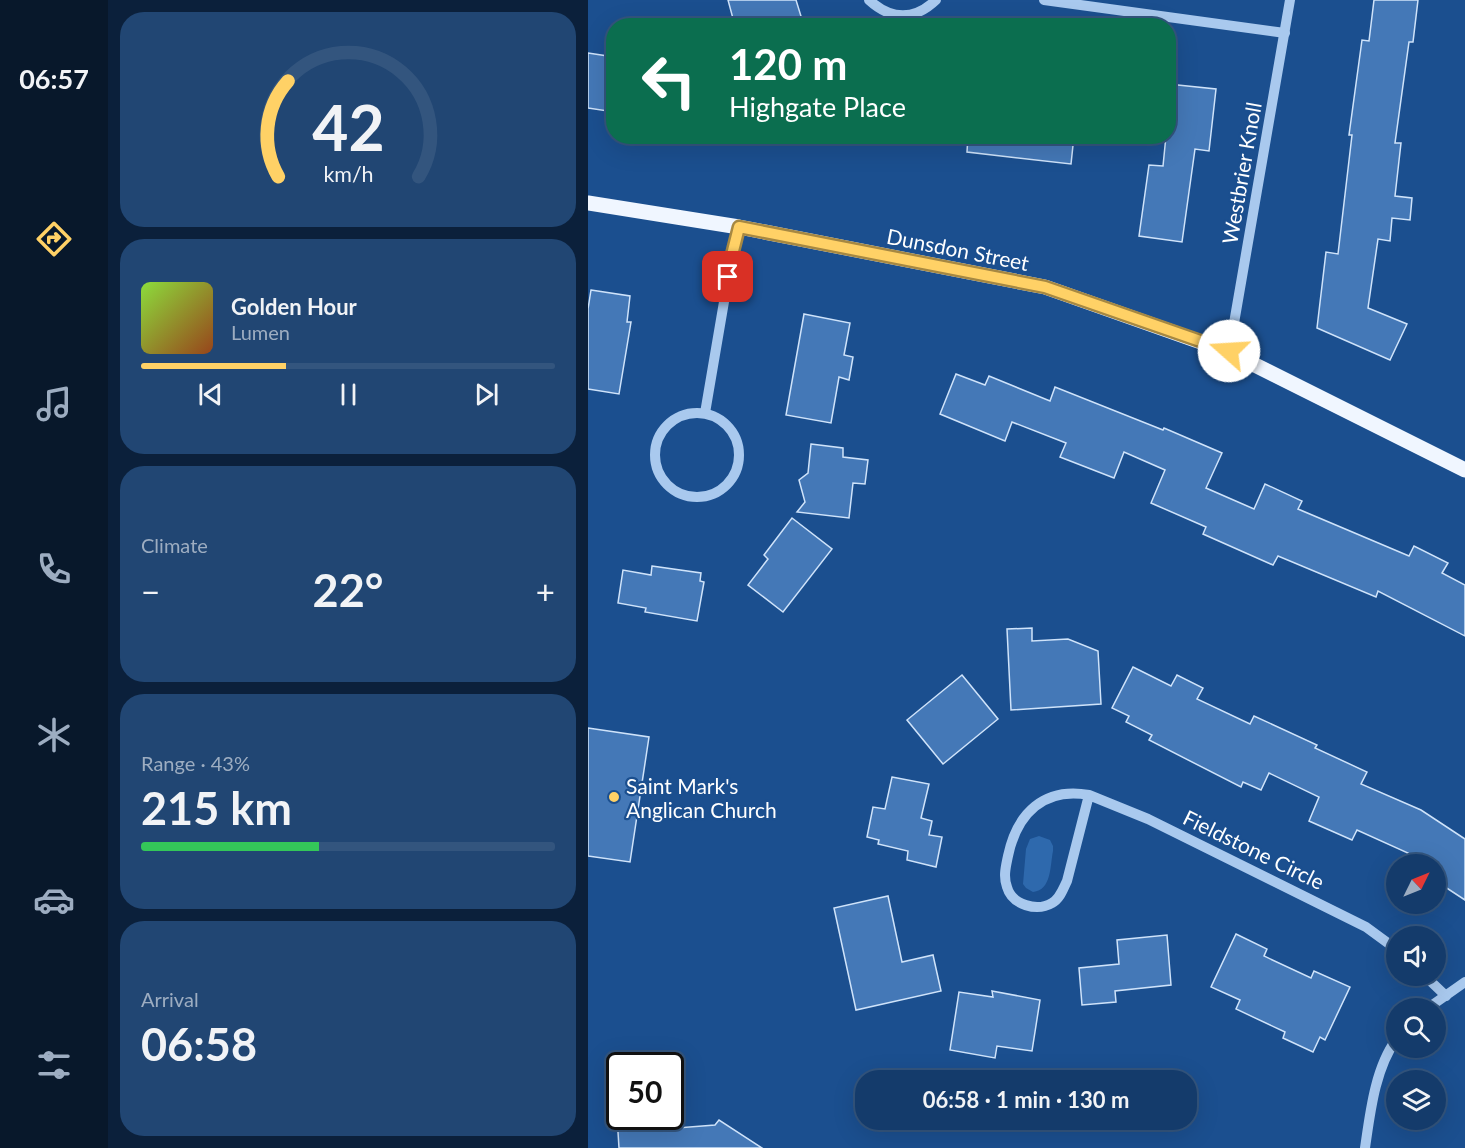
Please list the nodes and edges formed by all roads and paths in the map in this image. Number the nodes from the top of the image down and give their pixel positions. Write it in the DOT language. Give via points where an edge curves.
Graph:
graph roads {
  1 [pos="869,0"];
  2 [pos="936,0"];
  3 [pos="1044,0"];
  4 [pos="1290,0"];
  5 [pos="1175,18"];
  6 [pos="1176,18"];
  7 [pos="1285,33"];
  8 [pos="588,202"];
  9 [pos="739,227"];
  10 [pos="1229,351"];
  11 [pos="705,413"];
  12 [pos="1465,470"];
  13 [pos="1089,795"];
  14 [pos="1386,942"];
  15 [pos="1465,982"];
  16 [pos="1436,986"];
  17 [pos="1446,996"];
  18 [pos="1443,998"];
  19 [pos="1387,1058"];
  20 [pos="1365,1148"];
  1 -- 2 [label="street" via="889,14 903,16 916,14"];
  3 -- 5 [label="street"];
  4 -- 7 [label="street, Westbrier Knoll"];
  6 -- 7 [label="street"];
  7 -- 10 [label="street, Westbrier Knoll"];
  8 -- 9 [label="main road, Dunsdon Street"];
  9 -- 10 [label="main road, Dunsdon Street" via="1045,287"];
  9 -- 11 [label="street"];
  10 -- 12 [label="main road, Dunsdon Street"];
  11 -- 11 [label="street" via="686,414 669,422 657,437 653,456 658,475 670,489 688,497 706,497 724,489 736,474 740,455 735,436 723,422"];
  13 -- 13 [label="street, Fieldstone Circle" via="1062,893 1054,903 1040,908 1015,900 1007,888 1005,873 1010,846 1020,824 1046,798"];
  13 -- 14 [label="street, Fieldstone Circle" via="1148,819 1366,927"];
  15 -- 17 [label="street"];
  16 -- 17 [label="street"];
  17 -- 18 [label="street"];
  19 -- 20 [label="street" via="1380,1073"];
}
